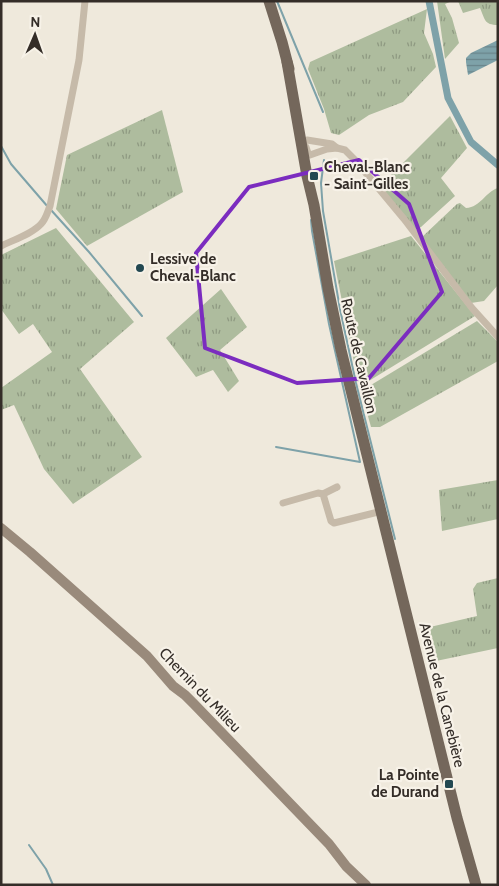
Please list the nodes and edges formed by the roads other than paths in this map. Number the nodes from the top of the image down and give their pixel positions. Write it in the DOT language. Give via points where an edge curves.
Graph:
graph roads {
  1 [pos="85,1"];
  2 [pos="269,1"];
  3 [pos="287,62"];
  4 [pos="295,107"];
  5 [pos="306,140"];
  6 [pos="337,148"];
  7 [pos="307,154"];
  8 [pos="1,246"];
  9 [pos="498,337"];
  10 [pos="337,487"];
  11 [pos="323,494"];
  12 [pos="283,503"];
  13 [pos="382,511"];
  14 [pos="1,528"];
  15 [pos="366,885"];
  16 [pos="476,885"];
  1 -- 8 [label="street" via="79,60 50,206 46,217 34,230"];
  2 -- 3 [label="main road, Route de Cavaillon"];
  3 -- 4 [label="main road, Route de Cavaillon"];
  3 -- 5 [label="main road, Route de Cavaillon" via="300,102"];
  4 -- 5 [label="street"];
  4 -- 7 [label="main road, Route de Cavaillon"];
  5 -- 6 [label="street" via="332,144"];
  5 -- 7 [label="main road, Route de Cavaillon"];
  6 -- 7 [label="street"];
  6 -- 9 [label="street" via="355,160"];
  7 -- 13 [label="main road, Route de Cavaillon" via="307,176 341,350"];
  10 -- 11 [label="street"];
  11 -- 12 [label="street"];
  11 -- 13 [label="street" via="334,523"];
  13 -- 16 [label="main road, Avenue de la Canebière"];
  14 -- 15 [label="street, Chemin du Milieu" via="147,656"];
}
